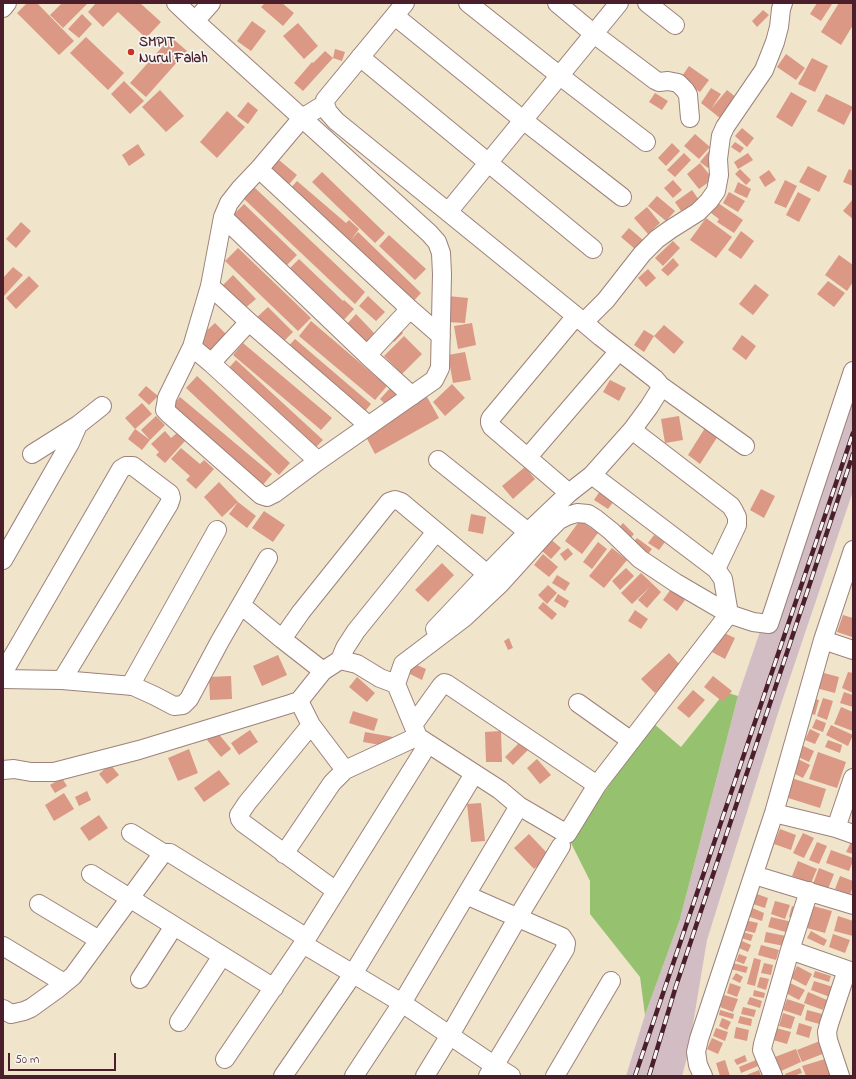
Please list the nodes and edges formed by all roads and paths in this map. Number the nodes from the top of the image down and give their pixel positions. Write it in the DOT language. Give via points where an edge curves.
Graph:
graph roads {
  1 [pos="7,3"];
  2 [pos="176,3"];
  3 [pos="210,3"];
  4 [pos="468,3"];
  5 [pos="557,3"];
  6 [pos="619,3"];
  7 [pos="647,3"];
  8 [pos="784,3"];
  9 [pos="3,8"];
  10 [pos="400,9"];
  11 [pos="195,21"];
  12 [pos="675,25"];
  13 [pos="594,34"];
  14 [pos="360,57"];
  15 [pos="560,76"];
  16 [pos="324,104"];
  17 [pos="302,118"];
  18 [pos="690,118"];
  19 [pos="523,120"];
  20 [pos="646,142"];
  21 [pos="488,163"];
  22 [pos="259,169"];
  23 [pos="622,197"];
  24 [pos="448,212"];
  25 [pos="223,217"];
  26 [pos="593,248"];
  27 [pos="210,286"];
  28 [pos="410,309"];
  29 [pos="580,319"];
  30 [pos="249,322"];
  31 [pos="441,336"];
  32 [pos="192,347"];
  33 [pos="619,351"];
  34 [pos="367,355"];
  35 [pos="211,363"];
  36 [pos="853,371"];
  37 [pos="661,386"];
  38 [pos="412,396"];
  39 [pos="102,406"];
  40 [pos="78,425"];
  41 [pos="368,425"];
  42 [pos="632,430"];
  43 [pos="745,446"];
  44 [pos="32,454"];
  45 [pos="528,457"];
  46 [pos="438,460"];
  47 [pos="318,461"];
  48 [pos="592,475"];
  49 [pos="569,493"];
  50 [pos="217,530"];
  51 [pos="436,532"];
  52 [pos="528,532"];
  53 [pos="268,558"];
  54 [pos="3,560"];
  55 [pos="851,560"];
  56 [pos="716,569"];
  57 [pos="487,574"];
  58 [pos="241,605"];
  59 [pos="728,614"];
  60 [pos="282,639"];
  61 [pos="824,640"];
  62 [pos="853,650"];
  63 [pos="340,660"];
  64 [pos="403,664"];
  65 [pos="323,671"];
  66 [pos="3,673"];
  67 [pos="3,679"];
  68 [pos="62,680"];
  69 [pos="396,684"];
  70 [pos="130,686"];
  71 [pos="299,700"];
  72 [pos="578,703"];
  73 [pos="311,725"];
  74 [pos="420,735"];
  75 [pos="630,740"];
  76 [pos="3,770"];
  77 [pos="345,770"];
  78 [pos="474,774"];
  79 [pos="853,778"];
  80 [pos="597,785"];
  81 [pos="519,806"];
  82 [pos="774,812"];
  83 [pos="845,831"];
  84 [pos="131,832"];
  85 [pos="561,846"];
  86 [pos="163,852"];
  87 [pos="284,854"];
  88 [pos="91,874"];
  89 [pos="754,875"];
  90 [pos="336,891"];
  91 [pos="809,891"];
  92 [pos="466,895"];
  93 [pos="129,898"];
  94 [pos="39,904"];
  95 [pos="853,905"];
  96 [pos="518,917"];
  97 [pos="174,926"];
  98 [pos="99,940"];
  99 [pos="305,941"];
  100 [pos="3,946"];
  101 [pos="790,950"];
  102 [pos="222,956"];
  103 [pos="850,971"];
  104 [pos="353,974"];
  105 [pos="140,979"];
  106 [pos="611,981"];
  107 [pos="64,984"];
  108 [pos="274,988"];
  109 [pos="402,1003"];
  110 [pos="3,1009"];
  111 [pos="179,1022"];
  112 [pos="450,1035"];
  113 [pos="224,1059"];
  114 [pos="491,1071"];
  115 [pos="283,1076"];
  116 [pos="354,1076"];
  117 [pos="425,1076"];
  118 [pos="512,1076"];
  119 [pos="555,1076"];
  120 [pos="703,1076"];
  121 [pos="773,1076"];
  122 [pos="840,1076"];
  1 -- 9 [label="street"];
  2 -- 11 [label="street"];
  3 -- 11 [label="street"];
  4 -- 15 [label="street"];
  5 -- 13 [label="street"];
  6 -- 13 [label="street"];
  7 -- 12 [label="street"];
  8 -- 29 [label="street" via="775,42 764,70 721,136 719,175 716,191 709,202 657,239 606,300"];
  10 -- 14 [label="street"];
  10 -- 19 [label="street"];
  11 -- 17 [label="street"];
  13 -- 15 [label="street"];
  13 -- 18 [label="street" via="655,80 678,83 688,95"];
  14 -- 16 [label="street"];
  14 -- 21 [label="street"];
  15 -- 19 [label="street"];
  15 -- 20 [label="street"];
  16 -- 17 [label="street"];
  16 -- 24 [label="street" via="336,121"];
  17 -- 22 [label="street"];
  17 -- 31 [label="street" via="437,242 441,253 442,274"];
  19 -- 21 [label="street"];
  19 -- 23 [label="street"];
  21 -- 24 [label="street"];
  21 -- 26 [label="street"];
  22 -- 25 [label="street" via="229,203"];
  22 -- 28 [label="street"];
  24 -- 29 [label="street"];
  25 -- 27 [label="street"];
  25 -- 34 [label="street"];
  27 -- 30 [label="street"];
  27 -- 32 [label="street"];
  28 -- 31 [label="street"];
  28 -- 34 [label="street"];
  29 -- 33 [label="street"];
  29 -- 45 [label="street" via="490,420 492,426"];
  30 -- 35 [label="street"];
  30 -- 41 [label="street"];
  31 -- 38 [label="street" via="440,368 437,375"];
  32 -- 35 [label="street"];
  32 -- 47 [label="street" via="167,398 165,410 169,414 261,495 267,497"];
  33 -- 37 [label="street"];
  33 -- 45 [label="street"];
  34 -- 38 [label="street"];
  35 -- 47 [label="street"];
  36 -- 59 [label="street" via="769,624"];
  37 -- 42 [label="street"];
  37 -- 43 [label="street"];
  38 -- 41 [label="street"];
  39 -- 40 [label="street"];
  40 -- 44 [label="street"];
  40 -- 54 [label="street"];
  41 -- 47 [label="street"];
  42 -- 48 [label="street"];
  42 -- 56 [label="street" via="731,506 737,517 737,526"];
  45 -- 49 [label="street"];
  46 -- 52 [label="street"];
  48 -- 49 [label="street"];
  48 -- 56 [label="street"];
  49 -- 52 [label="street"];
  50 -- 70 [label="street"];
  51 -- 57 [label="street"];
  51 -- 60 [label="street" via="401,502 389,502"];
  51 -- 63 [label="street" via="356,631"];
  52 -- 57 [label="street"];
  53 -- 58 [label="street"];
  55 -- 61 [label="street"];
  56 -- 59 [label="street" via="723,579"];
  57 -- 64 [label="street"];
  58 -- 60 [label="street"];
  58 -- 70 [label="street" via="189,699 183,705 174,706"];
  59 -- 64 [label="street" via="676,584 640,559 596,519 588,514 577,513 559,520 500,584 465,617"];
  59 -- 75 [label="street"];
  60 -- 65 [label="street"];
  61 -- 62 [label="street"];
  61 -- 82 [label="street"];
  63 -- 65 [label="street"];
  63 -- 69 [label="street" via="357,664"];
  64 -- 69 [label="street"];
  65 -- 71 [label="street"];
  66 -- 68 [label="street" via="121,469 133,466 170,494 171,498"];
  67 -- 68 [label="street"];
  68 -- 70 [label="street"];
  69 -- 74 [label="street"];
  71 -- 73 [label="street"];
  71 -- 76 [label="street" via="139,750 54,772"];
  72 -- 75 [label="street"];
  73 -- 77 [label="street"];
  73 -- 87 [label="street" via="239,815 243,823"];
  74 -- 77 [label="street"];
  74 -- 78 [label="street"];
  74 -- 80 [label="street" via="444,683"];
  74 -- 90 [label="street"];
  75 -- 80 [label="street"];
  77 -- 87 [label="street" via="332,783"];
  78 -- 81 [label="street" via="500,790"];
  78 -- 104 [label="street"];
  79 -- 83 [label="street"];
  80 -- 81 [label="street" via="567,834"];
  81 -- 92 [label="street"];
  82 -- 83 [label="street"];
  82 -- 89 [label="street"];
  84 -- 86 [label="street"];
  85 -- 96 [label="street"];
  86 -- 93 [label="street"];
  86 -- 99 [label="street" via="170,853"];
  87 -- 90 [label="street"];
  88 -- 93 [label="street"];
  89 -- 91 [label="street"];
  89 -- 120 [label="street" via="699,1040 696,1052"];
  90 -- 99 [label="street"];
  91 -- 95 [label="street"];
  91 -- 101 [label="street"];
  92 -- 96 [label="street"];
  92 -- 109 [label="street"];
  93 -- 97 [label="street"];
  93 -- 98 [label="street"];
  94 -- 98 [label="street"];
  96 -- 112 [label="street"];
  96 -- 114 [label="street" via="562,937 566,943 565,949"];
  97 -- 102 [label="street"];
  97 -- 105 [label="street"];
  98 -- 107 [label="street" via="73,976"];
  99 -- 104 [label="street"];
  99 -- 108 [label="street"];
  100 -- 107 [label="street"];
  101 -- 103 [label="street"];
  101 -- 121 [label="street" via="762,1044 764,1056"];
  102 -- 108 [label="street"];
  102 -- 111 [label="street"];
  103 -- 122 [label="street" via="827,1032"];
  104 -- 109 [label="street"];
  104 -- 115 [label="street"];
  106 -- 119 [label="street"];
  107 -- 110 [label="street" via="24,1011 11,1014"];
  108 -- 113 [label="street"];
  109 -- 112 [label="street"];
  109 -- 116 [label="street"];
  112 -- 114 [label="street"];
  112 -- 117 [label="street"];
  114 -- 118 [label="street"];
}
